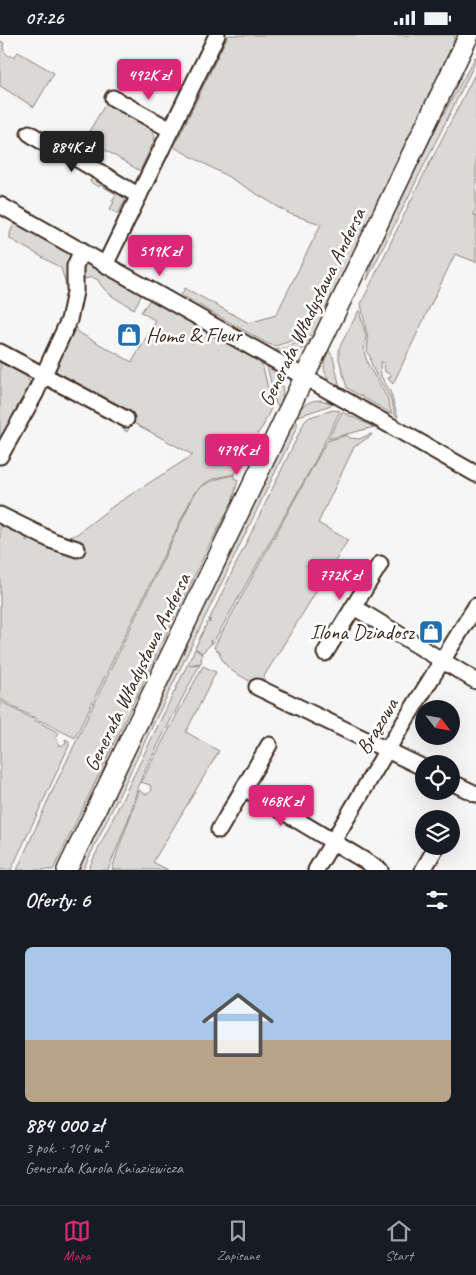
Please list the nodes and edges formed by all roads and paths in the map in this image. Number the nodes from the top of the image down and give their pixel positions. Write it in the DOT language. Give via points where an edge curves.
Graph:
graph roads {
  1 [pos="218,35"];
  2 [pos="470,35"];
  3 [pos="113,98"];
  4 [pos="171,130"];
  5 [pos="29,133"];
  6 [pos="139,196"];
  7 [pos="0,205"];
  8 [pos="82,250"];
  9 [pos="106,263"];
  10 [pos="0,352"];
  11 [pos="43,375"];
  12 [pos="304,377"];
  13 [pos="126,419"];
  14 [pos="0,455"];
  15 [pos="476,474"];
  16 [pos="0,515"];
  17 [pos="76,549"];
  18 [pos="380,564"];
  19 [pos="476,606"];
  20 [pos="354,607"];
  21 [pos="325,653"];
  22 [pos="443,660"];
  23 [pos="476,681"];
  24 [pos="257,687"];
  25 [pos="270,745"];
  26 [pos="387,750"];
  27 [pos="415,764"];
  28 [pos="460,786"];
  29 [pos="244,788"];
  30 [pos="476,794"];
  31 [pos="219,831"];
  32 [pos="332,842"];
  33 [pos="432,855"];
  34 [pos="67,870"];
  35 [pos="316,870"];
  36 [pos="380,870"];
  37 [pos="423,870"];
  1 -- 4 [label="street"];
  2 -- 12 [label="main road, Generała Władysława Andersa"];
  3 -- 4 [label="street"];
  4 -- 6 [label="street"];
  5 -- 6 [label="street"];
  6 -- 9 [label="street"];
  7 -- 8 [label="street"];
  8 -- 9 [label="street"];
  8 -- 11 [label="street" via="76,265 71,313"];
  9 -- 12 [label="street"];
  10 -- 11 [label="street"];
  11 -- 13 [label="street"];
  11 -- 14 [label="street"];
  12 -- 15 [label="street"];
  12 -- 34 [label="main road, Generała Władysława Andersa"];
  16 -- 17 [label="street"];
  18 -- 20 [label="street"];
  19 -- 22 [label="street, Brązowa"];
  20 -- 21 [label="street"];
  20 -- 22 [label="street"];
  22 -- 23 [label="street"];
  22 -- 26 [label="street, Brązowa"];
  24 -- 26 [label="street"];
  25 -- 29 [label="street"];
  26 -- 27 [label="street"];
  26 -- 32 [label="street, Brązowa"];
  28 -- 30 [label="street"];
  29 -- 31 [label="street"];
  29 -- 32 [label="street"];
  32 -- 35 [label="street, Brązowa"];
  32 -- 36 [label="street"];
  33 -- 37 [label="street"];
}
